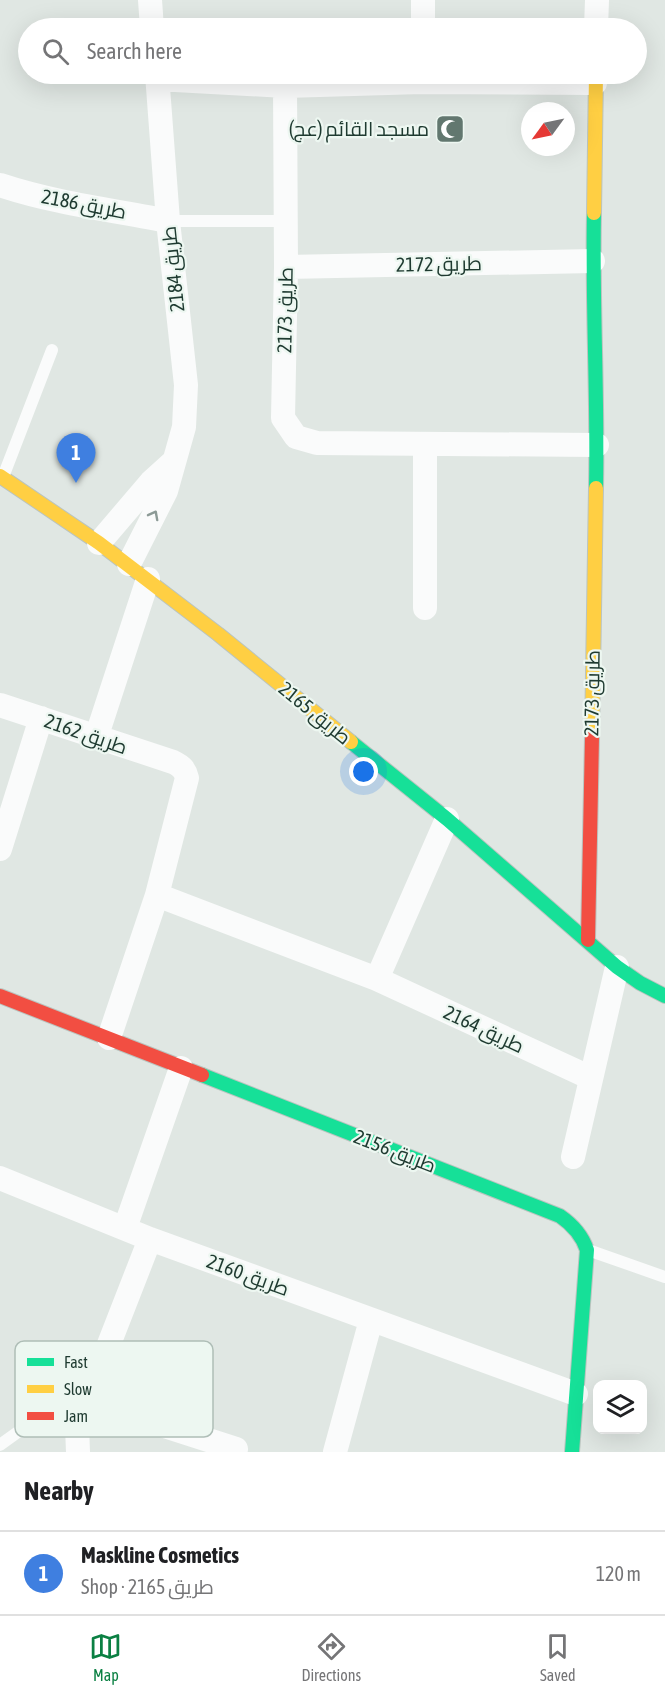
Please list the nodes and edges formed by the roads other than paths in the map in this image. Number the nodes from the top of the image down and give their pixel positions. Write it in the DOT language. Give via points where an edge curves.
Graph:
graph roads {
  1 [pos="150,0"];
  2 [pos="423,0"];
  3 [pos="597,0"];
  4 [pos="151,18"];
  5 [pos="423,18"];
  6 [pos="596,18"];
  7 [pos="158,84"];
  8 [pos="259,84"];
  9 [pos="319,84"];
  10 [pos="595,84"];
  11 [pos="285,86"];
  12 [pos="0,185"];
  13 [pos="168,220"];
  14 [pos="286,221"];
  15 [pos="593,261"];
  16 [pos="286,267"];
  17 [pos="52,350"];
  18 [pos="425,444"];
  19 [pos="597,445"];
  20 [pos="172,463"];
  21 [pos="1,477"];
  22 [pos="99,543"];
  23 [pos="129,564"];
  24 [pos="148,579"];
  25 [pos="424,608"];
  26 [pos="0,705"];
  27 [pos="41,718"];
  28 [pos="96,738"];
  29 [pos="447,819"];
  30 [pos="0,849"];
  31 [pos="157,895"];
  32 [pos="588,940"];
  33 [pos="617,967"];
  34 [pos="377,979"];
  35 [pos="0,996"];
  36 [pos="665,996"];
  37 [pos="109,1038"];
  38 [pos="181,1068"];
  39 [pos="591,1078"];
  40 [pos="573,1157"];
  41 [pos="0,1178"];
  42 [pos="125,1228"];
  43 [pos="150,1239"];
  44 [pos="587,1250"];
  45 [pos="665,1277"];
  46 [pos="371,1320"];
  47 [pos="110,1341"];
  48 [pos="576,1394"];
  49 [pos="15,1434"];
  50 [pos="77,1437"];
  51 [pos="199,1437"];
  52 [pos="0,1445"];
  53 [pos="236,1449"];
  54 [pos="78,1452"];
  55 [pos="335,1452"];
  56 [pos="572,1452"];
  1 -- 4 [label="street"];
  2 -- 5 [label="street"];
  3 -- 6 [label="street"];
  7 -- 13 [label="street, طريق 2184"];
  8 -- 11 [label="street"];
  9 -- 11 [label="street"];
  10 -- 15 [label="street, طريق 2173"];
  11 -- 14 [label="street, طريق 2173"];
  12 -- 13 [label="street, طريق 2186" via="66,202"];
  13 -- 14 [label="lane"];
  13 -- 20 [label="street, طريق 2184" via="186,385 184,427"];
  14 -- 16 [label="street, طريق 2173"];
  15 -- 16 [label="street, طريق 2172"];
  15 -- 19 [label="street, طريق 2173"];
  16 -- 18 [label="street, طريق 2173" via="284,418 296,437 316,444"];
  17 -- 21 [label="lane"];
  18 -- 19 [label="street, طريق 2173"];
  18 -- 25 [label="street"];
  19 -- 32 [label="street, طريق 2173"];
  20 -- 22 [label="street, طريق 2184"];
  23 -- 20 [label="street, طريق 2184, one-way" via="163,498"];
  21 -- 22 [label="street, طريق 2165"];
  22 -- 23 [label="street, طريق 2165"];
  23 -- 24 [label="street, طريق 2165"];
  24 -- 28 [label="street"];
  24 -- 29 [label="street, طريق 2165"];
  26 -- 27 [label="street, طريق 2162"];
  27 -- 28 [label="street, طريق 2162"];
  27 -- 30 [label="street"];
  28 -- 31 [label="street, طريق 2162" via="173,762 186,771"];
  29 -- 32 [label="street, طريق 2165"];
  29 -- 34 [label="street"];
  31 -- 34 [label="street, طريق 2164"];
  31 -- 37 [label="street"];
  32 -- 33 [label="street, طريق 2165"];
  33 -- 36 [label="street, طريق 2165"];
  33 -- 39 [label="street"];
  34 -- 39 [label="street, طريق 2164"];
  35 -- 37 [label="street, طريق 2156"];
  37 -- 38 [label="street, طريق 2156"];
  38 -- 42 [label="street"];
  38 -- 44 [label="street, طريق 2156" via="560,1216 580,1233"];
  39 -- 40 [label="street"];
  41 -- 42 [label="street, طريق 2160"];
  42 -- 43 [label="street, طريق 2160"];
  43 -- 46 [label="street, طريق 2160"];
  43 -- 47 [label="street"];
  44 -- 45 [label="lane"];
  44 -- 48 [label="street"];
  46 -- 48 [label="street, طريق 2160"];
  46 -- 55 [label="street"];
  48 -- 56 [label="street"];
  49 -- 52 [label="lane"];
  50 -- 54 [label="street"];
  51 -- 53 [label="street"];
}
